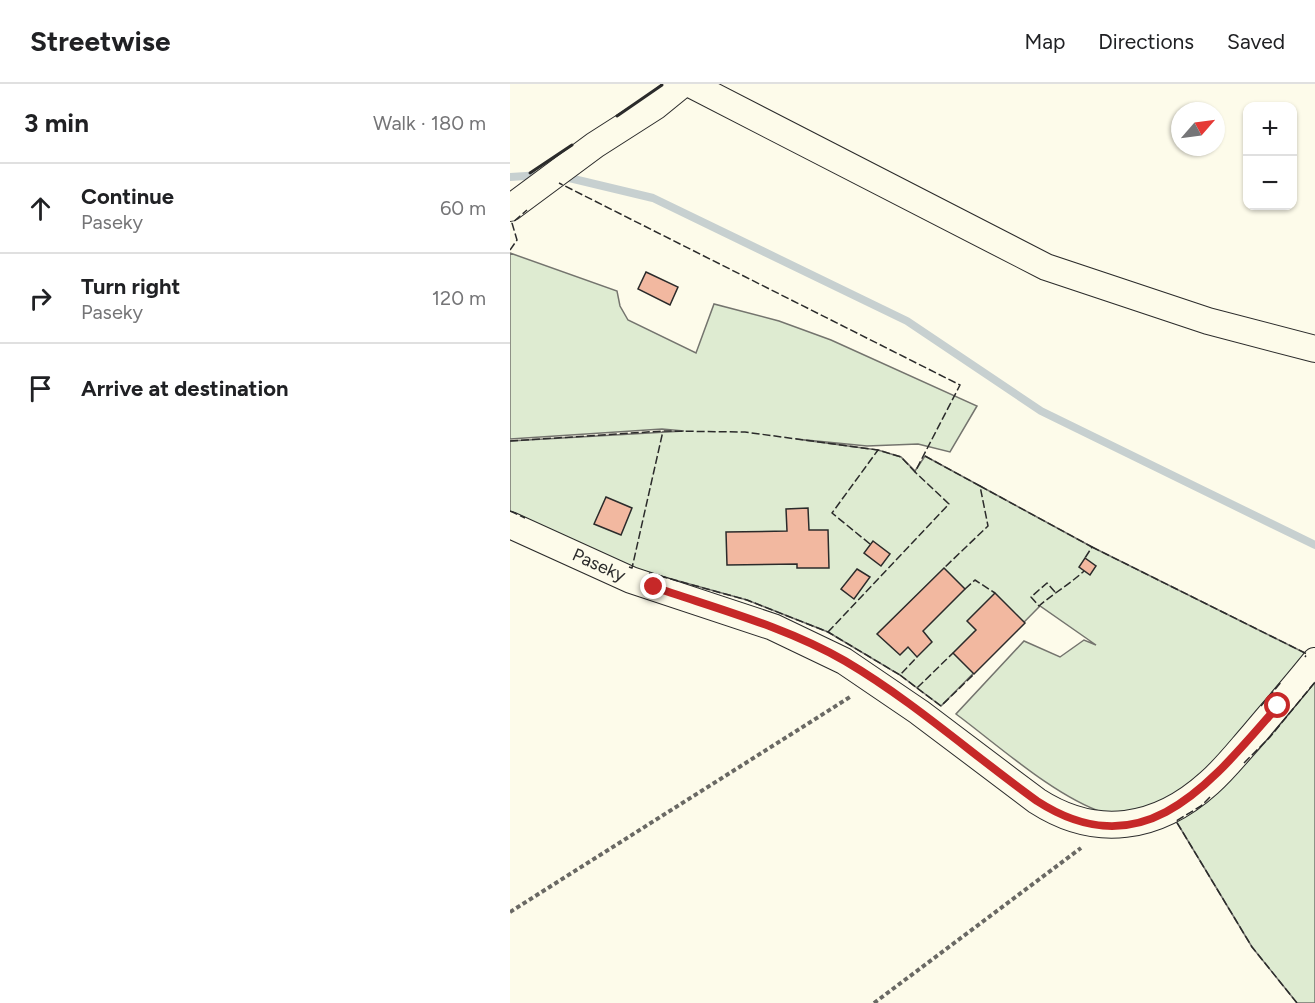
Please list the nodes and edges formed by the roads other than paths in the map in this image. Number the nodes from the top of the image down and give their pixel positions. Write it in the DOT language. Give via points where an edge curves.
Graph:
graph roads {
  1 [pos="683,84"];
  2 [pos="690,84"];
  3 [pos="510,208"];
  4 [pos="1315,349"];
  5 [pos="510,525"];
  6 [pos="1315,661"];
  1 -- 3 [label="street"];
  2 -- 4 [label="street" via="1046,267 1208,321"];
  5 -- 6 [label="street, Paseky" via="631,580 782,631 844,661 1053,812 1086,824 1111,826 1165,813 1209,784"];
}
